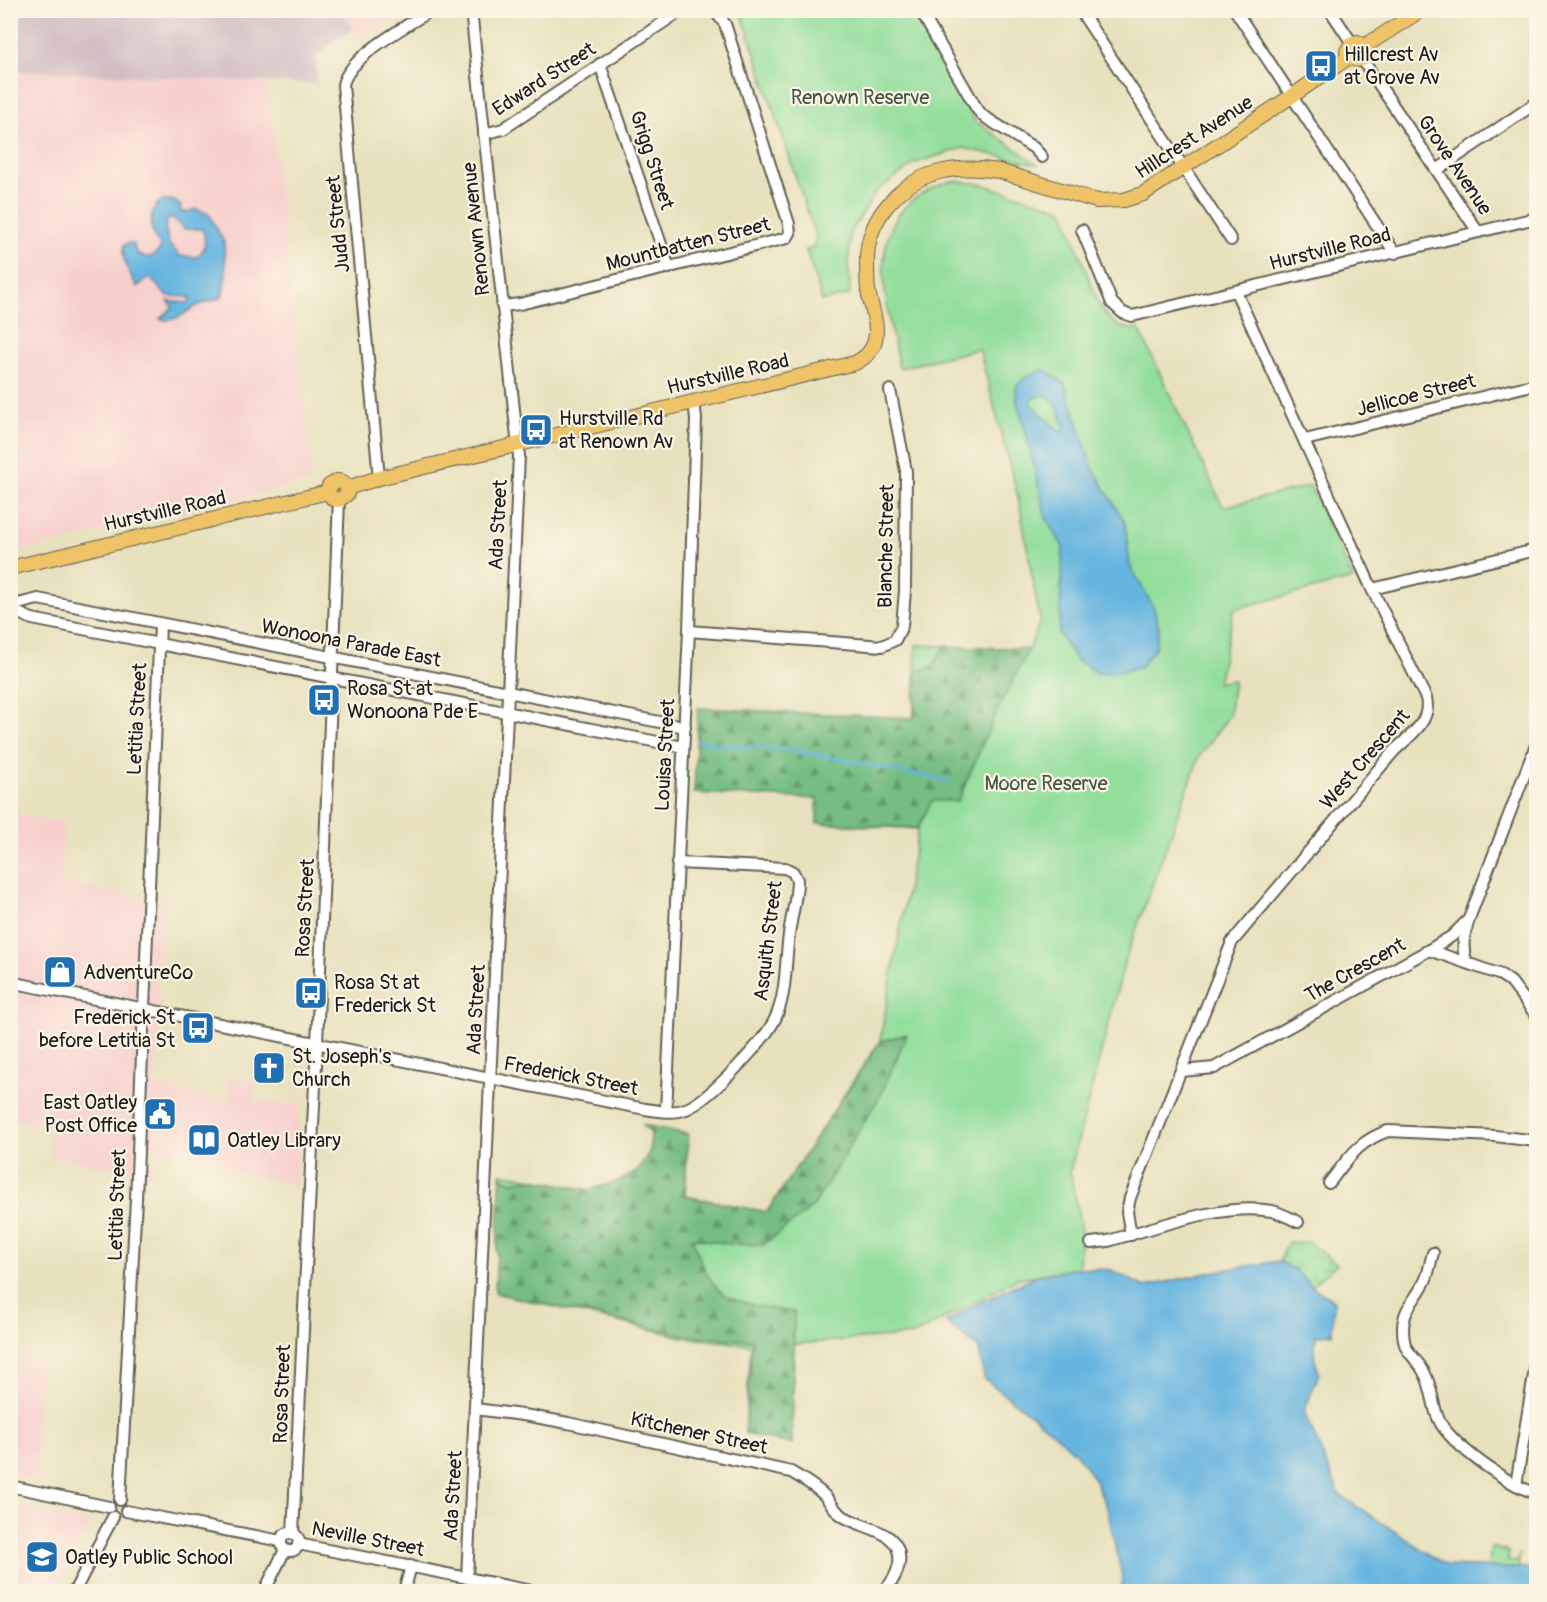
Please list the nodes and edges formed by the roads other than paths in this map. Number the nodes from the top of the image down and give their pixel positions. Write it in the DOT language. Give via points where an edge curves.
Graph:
graph roads {
  1 [pos="431,10"];
  2 [pos="471,10"];
  3 [pos="682,10"];
  4 [pos="714,10"];
  5 [pos="920,10"];
  6 [pos="1080,10"];
  7 [pos="1234,10"];
  8 [pos="1329,10"];
  9 [pos="1420,10"];
  10 [pos="1357,51"];
  11 [pos="600,64"];
  12 [pos="1292,96"];
  13 [pos="1536,103"];
  14 [pos="484,134"];
  15 [pos="1042,157"];
  16 [pos="1184,168"];
  17 [pos="1437,170"];
  18 [pos="1536,218"];
  19 [pos="1082,230"];
  20 [pos="1478,232"];
  21 [pos="1231,240"];
  22 [pos="1395,253"];
  23 [pos="669,268"];
  24 [pos="1236,292"];
  25 [pos="502,306"];
  26 [pos="870,351"];
  27 [pos="1536,384"];
  28 [pos="890,390"];
  29 [pos="694,401"];
  30 [pos="1305,440"];
  31 [pos="517,445"];
  32 [pos="379,478"];
  33 [pos="338,493"];
  34 [pos="1536,550"];
  35 [pos="10,568"];
  36 [pos="1372,589"];
  37 [pos="10,607"];
  38 [pos="160,624"];
  39 [pos="689,631"];
  40 [pos="159,645"];
  41 [pos="333,659"];
  42 [pos="333,677"];
  43 [pos="509,691"];
  44 [pos="508,712"];
  45 [pos="685,727"];
  46 [pos="1536,745"];
  47 [pos="683,747"];
  48 [pos="677,863"];
  49 [pos="1470,916"];
  50 [pos="1429,950"];
  51 [pos="1467,963"];
  52 [pos="10,982"];
  53 [pos="143,1009"];
  54 [pos="1536,1015"];
  55 [pos="317,1044"];
  56 [pos="1181,1071"];
  57 [pos="490,1078"];
  58 [pos="666,1111"];
  59 [pos="1536,1141"];
  60 [pos="1329,1183"];
  61 [pos="1298,1222"];
  62 [pos="1131,1235"];
  63 [pos="1091,1242"];
  64 [pos="1433,1252"];
  65 [pos="1536,1364"];
  66 [pos="475,1409"];
  67 [pos="1516,1485"];
  68 [pos="10,1486"];
  69 [pos="1536,1493"];
  70 [pos="120,1500"];
  71 [pos="126,1511"];
  72 [pos="111,1512"];
  73 [pos="295,1539"];
  74 [pos="283,1545"];
  75 [pos="411,1566"];
  76 [pos="467,1578"];
  77 [pos="74,1592"];
  78 [pos="264,1592"];
  79 [pos="404,1592"];
  80 [pos="537,1592"];
  81 [pos="883,1592"];
  1 -- 32 [label="street, Judd Street" via="362,57 347,73 343,85"];
  2 -- 14 [label="street, Renown Avenue"];
  3 -- 11 [label="street, Edward Street"];
  4 -- 23 [label="street, Mountbatten Street" via="724,24 789,233 783,240"];
  5 -- 15 [label="street" via="976,109"];
  6 -- 16 [label="street"];
  7 -- 12 [label="street"];
  8 -- 10 [label="street, Grove Avenue"];
  9 -- 10 [label="main road, Hillcrest Avenue"];
  10 -- 12 [label="main road, Hillcrest Avenue"];
  10 -- 17 [label="street, Grove Avenue"];
  11 -- 14 [label="street, Edward Street" via="503,129"];
  11 -- 23 [label="street, Grigg Street"];
  12 -- 16 [label="main road, Hillcrest Avenue"];
  12 -- 22 [label="street"];
  13 -- 17 [label="street"];
  14 -- 25 [label="street, Renown Avenue"];
  16 -- 21 [label="street"];
  16 -- 26 [label="main road, Hillcrest Avenue" via="1143,194 1116,201 1088,199 981,169 943,171 909,185 885,207 870,238 868,288 876,333"];
  17 -- 20 [label="street, Grove Avenue"];
  18 -- 20 [label="street, Hurstville Road"];
  19 -- 24 [label="street, Hurstville Road" via="1112,303 1123,313 1132,316"];
  20 -- 22 [label="street, Hurstville Road"];
  22 -- 24 [label="street, Hurstville Road"];
  23 -- 25 [label="street, Mountbatten Street"];
  24 -- 30 [label="street, West Crescent"];
  25 -- 31 [label="street, Renown Avenue"];
  26 -- 29 [label="main road, Hurstville Road" via="855,363"];
  27 -- 30 [label="street, Jellicoe Street"];
  28 -- 39 [label="street, Blanche Street" via="906,471 905,591 902,626 895,640 882,646"];
  29 -- 31 [label="main road, Hurstville Road"];
  29 -- 39 [label="street, Louisa Street"];
  30 -- 36 [label="street, West Crescent"];
  31 -- 32 [label="main road, Hurstville Road"];
  31 -- 43 [label="street, Ada Street"];
  32 -- 33 [label="main road, Hurstville Road"];
  33 -- 35 [label="main road, Hurstville Road"];
  33 -- 41 [label="street, Rosa Street"];
  34 -- 36 [label="street"];
  36 -- 56 [label="street, West Crescent" via="1426,698 1427,715 1232,942"];
  37 -- 38 [label="street, Wonoona Parade East" via="38,599"];
  37 -- 40 [label="street, Wonoona Parade East" via="32,619"];
  38 -- 40 [label="street, Letitia Street"];
  38 -- 41 [label="street, Wonoona Parade East"];
  39 -- 45 [label="street, Louisa Street"];
  40 -- 42 [label="street, Wonoona Parade East"];
  40 -- 53 [label="street, Letitia Street"];
  41 -- 42 [label="street, Rosa Street"];
  41 -- 43 [label="street, Wonoona Parade East"];
  42 -- 44 [label="street, Wonoona Parade East"];
  42 -- 55 [label="street, Rosa Street"];
  43 -- 44 [label="street, Ada Street"];
  43 -- 45 [label="street, Wonoona Parade East"];
  44 -- 47 [label="street, Wonoona Parade East"];
  44 -- 57 [label="street, Ada Street"];
  45 -- 47 [label="street, Louisa Street"];
  46 -- 49 [label="street"];
  47 -- 48 [label="street, Louisa Street"];
  48 -- 58 [label="street, Louisa Street"];
  48 -- 58 [label="street, Asquith Street" via="784,868 795,875 797,885 784,987 773,1023 722,1082 688,1108"];
  49 -- 50 [label="street" via="1452,936"];
  49 -- 51 [label="street" via="1463,944"];
  50 -- 51 [label="street, The Crescent"];
  50 -- 56 [label="street, The Crescent" via="1214,1068"];
  51 -- 54 [label="street, The Crescent" via="1506,978"];
  52 -- 53 [label="street, Frederick Street"];
  53 -- 55 [label="street, Frederick Street"];
  53 -- 70 [label="street, Letitia Street"];
  55 -- 57 [label="street, Frederick Street"];
  55 -- 73 [label="street, Rosa Street"];
  56 -- 62 [label="street, West Crescent" via="1130,1198 1127,1212"];
  57 -- 58 [label="street, Frederick Street"];
  57 -- 66 [label="street, Ada Street"];
  59 -- 60 [label="street" via="1388,1131 1357,1148"];
  61 -- 62 [label="street" via="1275,1211 1241,1210 1210,1213"];
  62 -- 63 [label="street"];
  64 -- 67 [label="street" via="1426,1282 1407,1307 1403,1325 1405,1347 1423,1370 1438,1419 1447,1432"];
  65 -- 67 [label="street"];
  66 -- 76 [label="street, Ada Street"];
  66 -- 81 [label="street, Kitchener Street" via="549,1419 791,1472 813,1485 841,1515 881,1532 894,1542 899,1564"];
  67 -- 69 [label="street"];
  68 -- 72 [label="street"];
  70 -- 71 [label="street"];
  70 -- 72 [label="street" via="112,1502"];
  71 -- 72 [label="street" via="121,1517"];
  71 -- 74 [label="street, Neville Street"];
  72 -- 77 [label="street"];
  73 -- 74 [label="street" via="285,1535"];
  73 -- 75 [label="street, Neville Street"];
  74 -- 78 [label="street"];
  75 -- 76 [label="street, Neville Street"];
  75 -- 79 [label="street"];
  76 -- 80 [label="street, Neville Street"];
}
